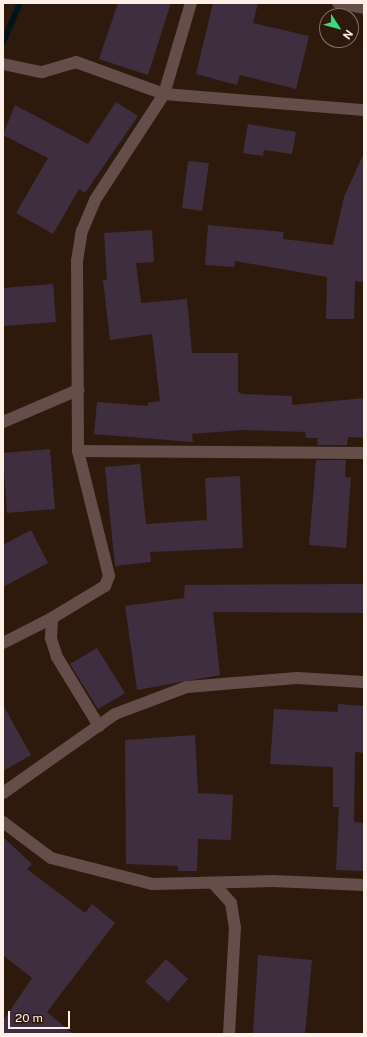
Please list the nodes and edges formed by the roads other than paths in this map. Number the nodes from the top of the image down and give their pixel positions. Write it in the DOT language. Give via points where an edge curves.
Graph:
graph roads {
  1 [pos="191,3"];
  2 [pos="338,3"];
  3 [pos="364,8"];
  4 [pos="3,64"];
  5 [pos="164,94"];
  6 [pos="364,110"];
  7 [pos="78,390"];
  8 [pos="3,422"];
  9 [pos="78,451"];
  10 [pos="364,453"];
  11 [pos="52,618"];
  12 [pos="3,643"];
  13 [pos="364,682"];
  14 [pos="98,726"];
  15 [pos="3,793"];
  16 [pos="3,822"];
  17 [pos="213,883"];
  18 [pos="364,885"];
  19 [pos="229,1034"];
  1 -- 5 [label="street"];
  2 -- 3 [label="street"];
  4 -- 5 [label="street" via="42,72 76,62"];
  5 -- 6 [label="street"];
  5 -- 7 [label="street" via="95,200 82,231 77,261"];
  7 -- 8 [label="street"];
  7 -- 9 [label="street"];
  9 -- 10 [label="street"];
  9 -- 11 [label="street" via="108,581"];
  11 -- 12 [label="street"];
  11 -- 14 [label="street" via="51,638 57,656"];
  13 -- 14 [label="street" via="297,678 187,687 141,702"];
  14 -- 15 [label="street"];
  16 -- 17 [label="street" via="38,850 65,862 152,884"];
  17 -- 18 [label="street" via="273,881"];
  17 -- 19 [label="street" via="230,903 235,928"];
}
